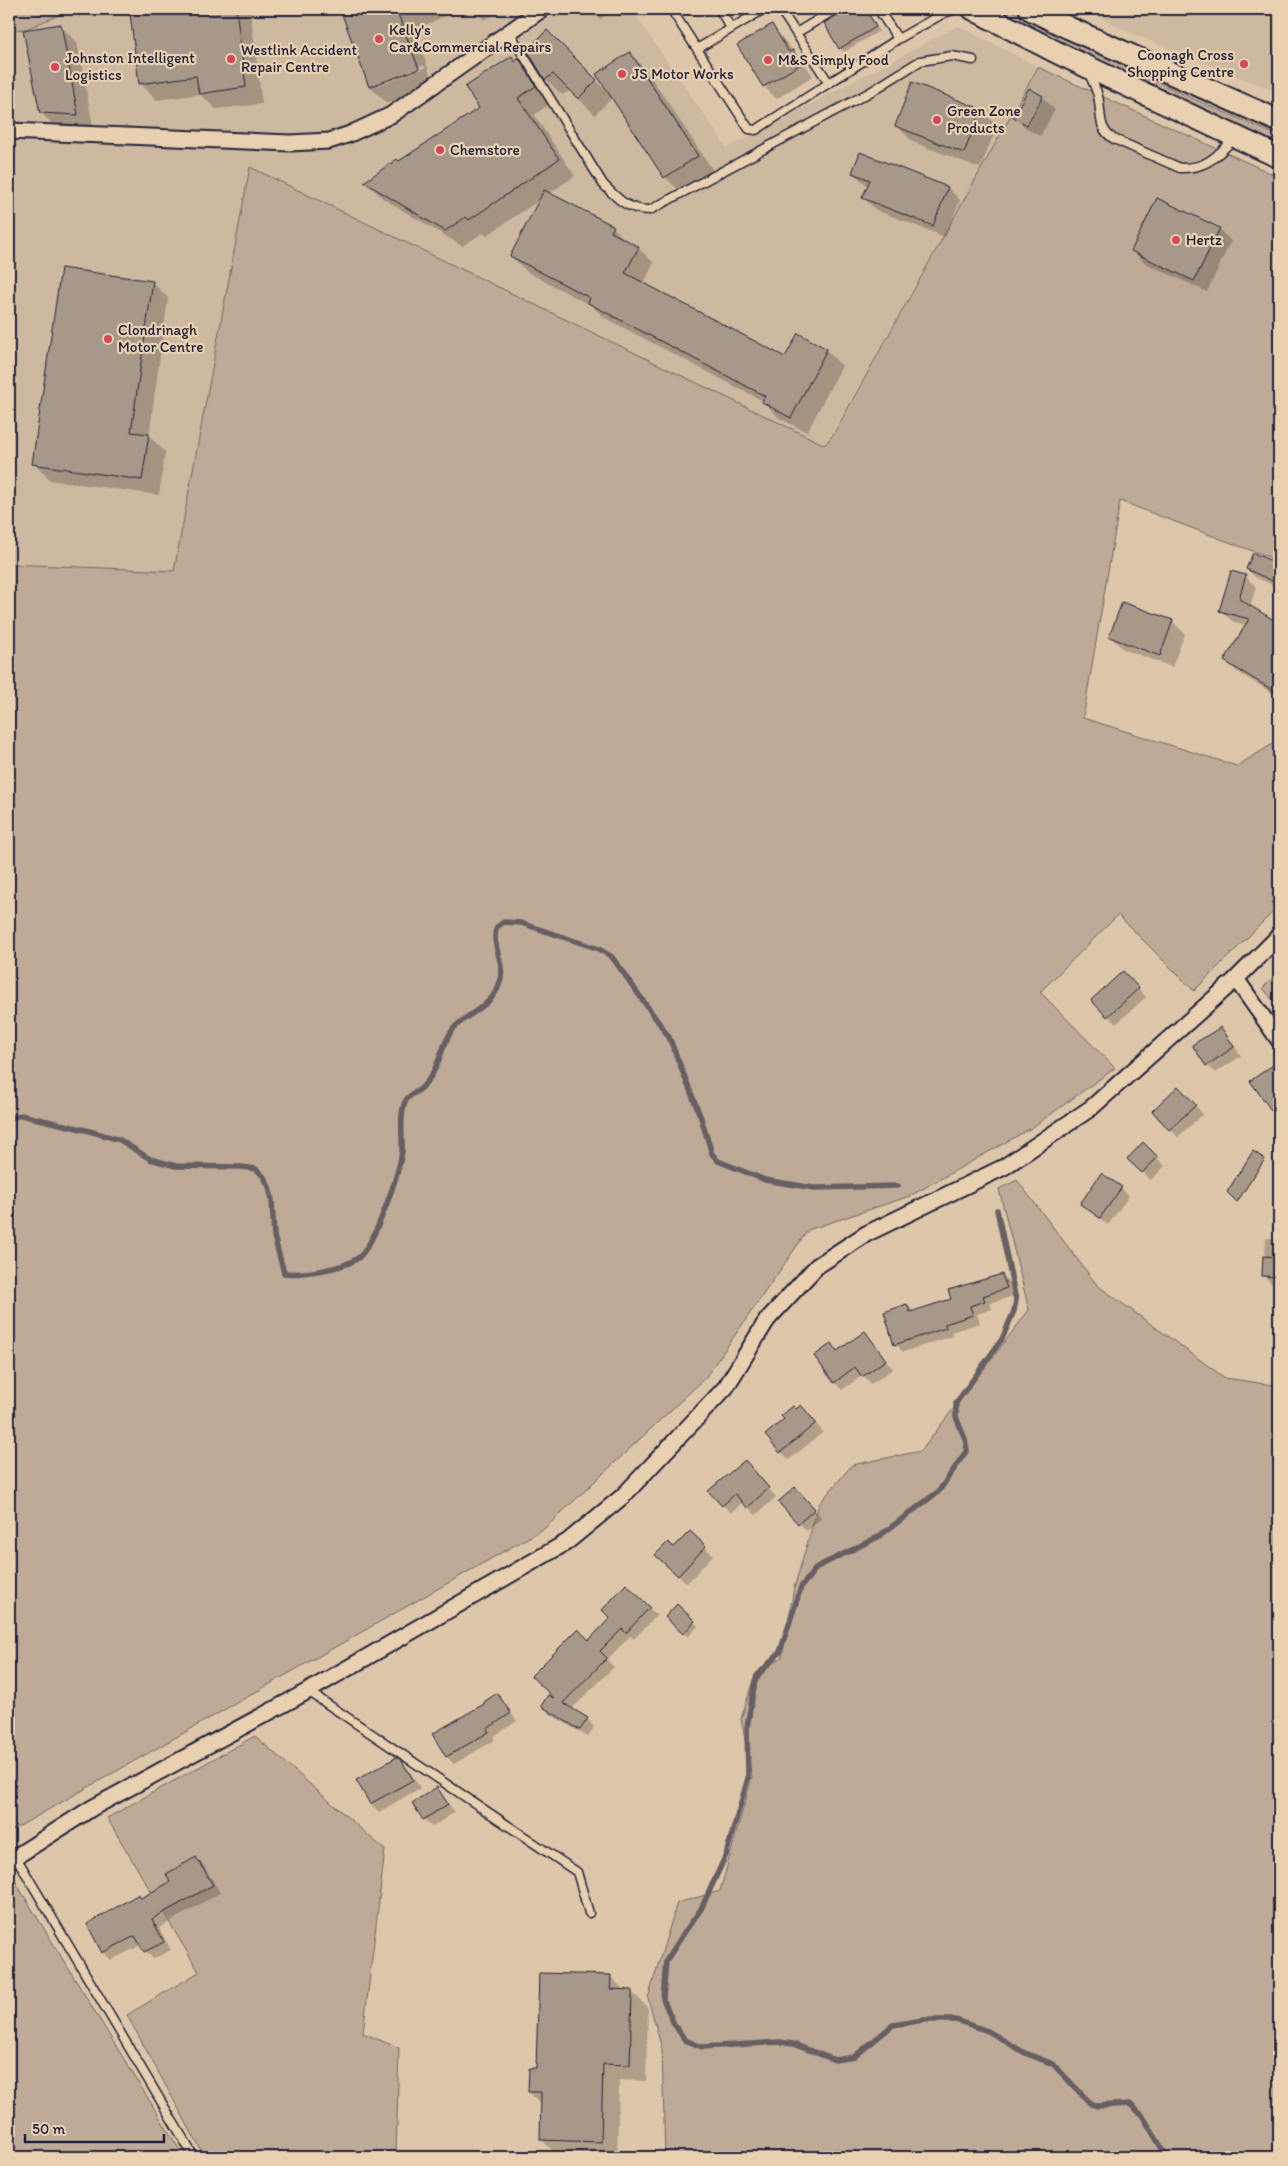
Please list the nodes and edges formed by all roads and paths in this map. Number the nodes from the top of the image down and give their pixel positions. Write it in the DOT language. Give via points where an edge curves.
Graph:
graph roads {
  1 [pos="542,9"];
  2 [pos="671,9"];
  3 [pos="719,9"];
  4 [pos="764,9"];
  5 [pos="780,9"];
  6 [pos="836,9"];
  7 [pos="878,9"];
  8 [pos="956,9"];
  9 [pos="974,9"];
  10 [pos="1030,9"];
  11 [pos="731,28"];
  12 [pos="509,32"];
  13 [pos="796,33"];
  14 [pos="898,40"];
  15 [pos="697,49"];
  16 [pos="974,60"];
  17 [pos="1079,63"];
  18 [pos="829,83"];
  19 [pos="1279,122"];
  20 [pos="9,131"];
  21 [pos="1237,137"];
  22 [pos="1279,157"];
  23 [pos="1279,936"];
  24 [pos="1236,979"];
  25 [pos="1279,1040"];
  26 [pos="308,1691"];
  27 [pos="12,1859"];
  28 [pos="589,1913"];
  29 [pos="194,2157"];
  1 -- 12 [label="street"];
  2 -- 15 [label="lane"];
  3 -- 11 [label="lane"];
  4 -- 11 [label="lane"];
  5 -- 13 [label="lane"];
  6 -- 13 [label="lane"];
  7 -- 14 [label="lane"];
  8 -- 14 [label="lane"];
  9 -- 17 [label="main road"];
  10 -- 19 [label="main road"];
  11 -- 15 [label="lane"];
  12 -- 16 [label="lane" via="603,184 622,202 637,210 650,210 872,91 920,61 952,56"];
  12 -- 20 [label="street" via="391,115 329,141 290,143"];
  13 -- 18 [label="lane"];
  14 -- 18 [label="lane"];
  15 -- 18 [label="lane" via="749,129 756,130"];
  17 -- 21 [label="main road"];
  17 -- 21 [label="lane" via="1095,86 1100,122 1114,139 1180,168 1191,168 1210,162"];
  21 -- 22 [label="main road"];
  23 -- 24 [label="street"];
  24 -- 25 [label="street"];
  24 -- 26 [label="street" via="1083,1114 1004,1167 866,1234 817,1266 767,1320 726,1387 623,1496 567,1542"];
  26 -- 27 [label="street" via="92,1808"];
  26 -- 28 [label="lane" via="577,1872"];
  27 -- 29 [label="lane"];
}
